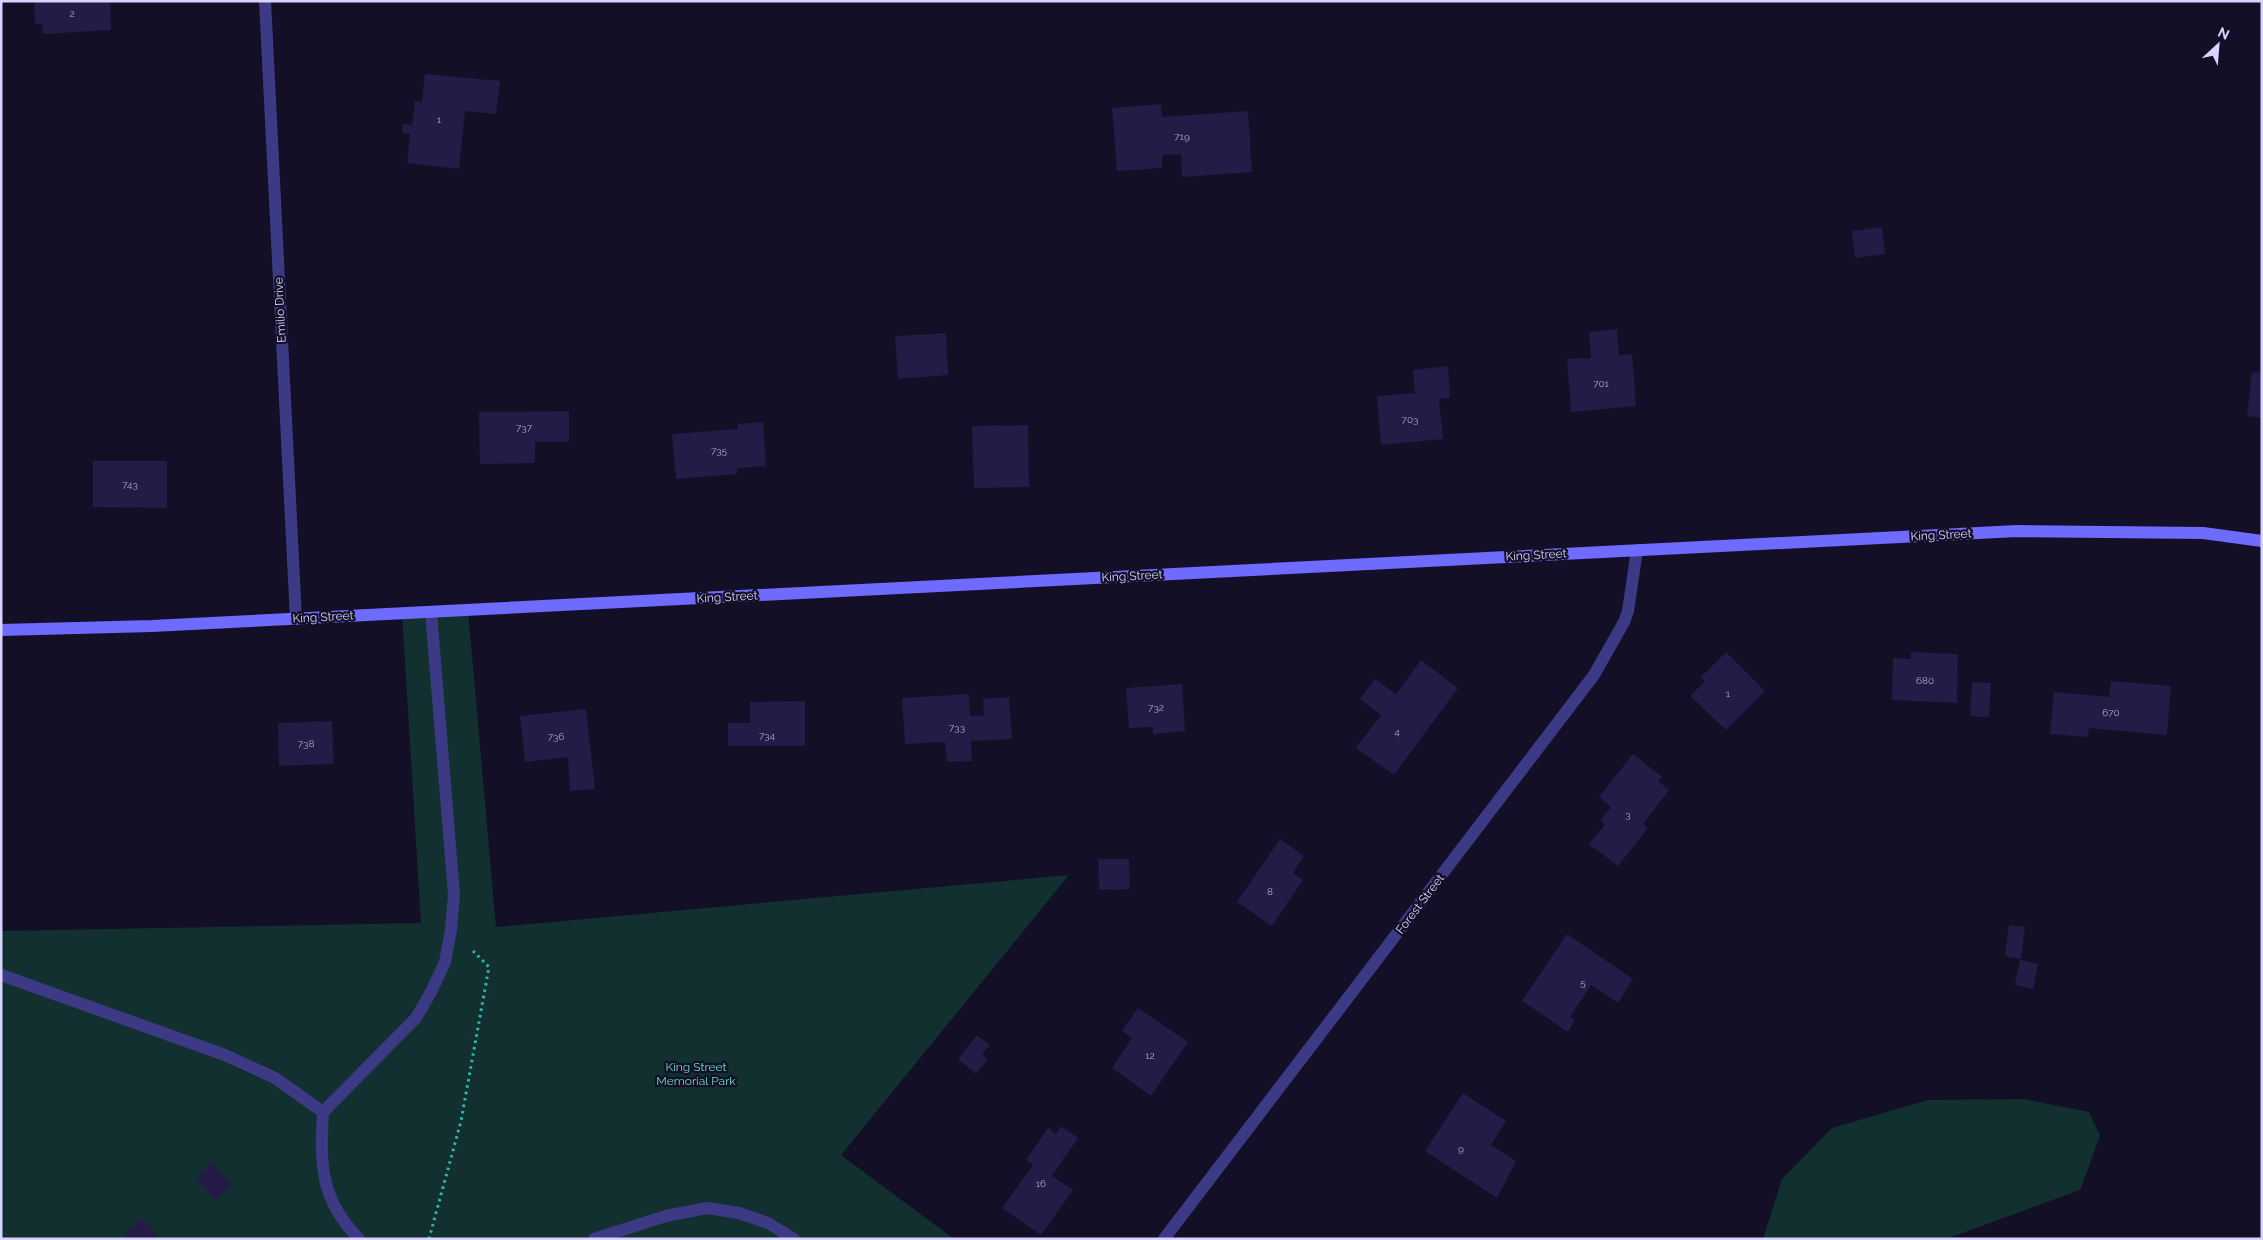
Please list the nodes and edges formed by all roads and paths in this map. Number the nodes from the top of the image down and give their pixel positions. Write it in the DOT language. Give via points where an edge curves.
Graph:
graph roads {
  1 [pos="264,1"];
  2 [pos="2262,541"];
  3 [pos="1637,550"];
  4 [pos="431,612"];
  5 [pos="296,619"];
  6 [pos="1,630"];
  7 [pos="451,930"];
  8 [pos="1,976"];
  9 [pos="323,1112"];
  10 [pos="359,1239"];
  11 [pos="429,1239"];
  12 [pos="594,1239"];
  13 [pos="794,1239"];
  14 [pos="1164,1239"];
  1 -- 5 [label="street, Emilio Drive"];
  2 -- 3 [label="main road, King Street" via="2202,533 2017,531"];
  3 -- 4 [label="main road, King Street"];
  3 -- 14 [label="street, Forest Street" via="1628,611 1594,675"];
  4 -- 5 [label="main road, King Street"];
  4 -- 7 [label="street" via="454,895"];
  5 -- 6 [label="main road, King Street"];
  7 -- 9 [label="street" via="444,962 432,992 416,1018"];
  7 -- 11 [label="path" via="490,967 461,1120"];
  8 -- 9 [label="street" via="225,1055 275,1078"];
  9 -- 10 [label="street" via="321,1156 325,1184 336,1209"];
  12 -- 13 [label="street" via="666,1216 707,1208 739,1213 768,1223"];
}
